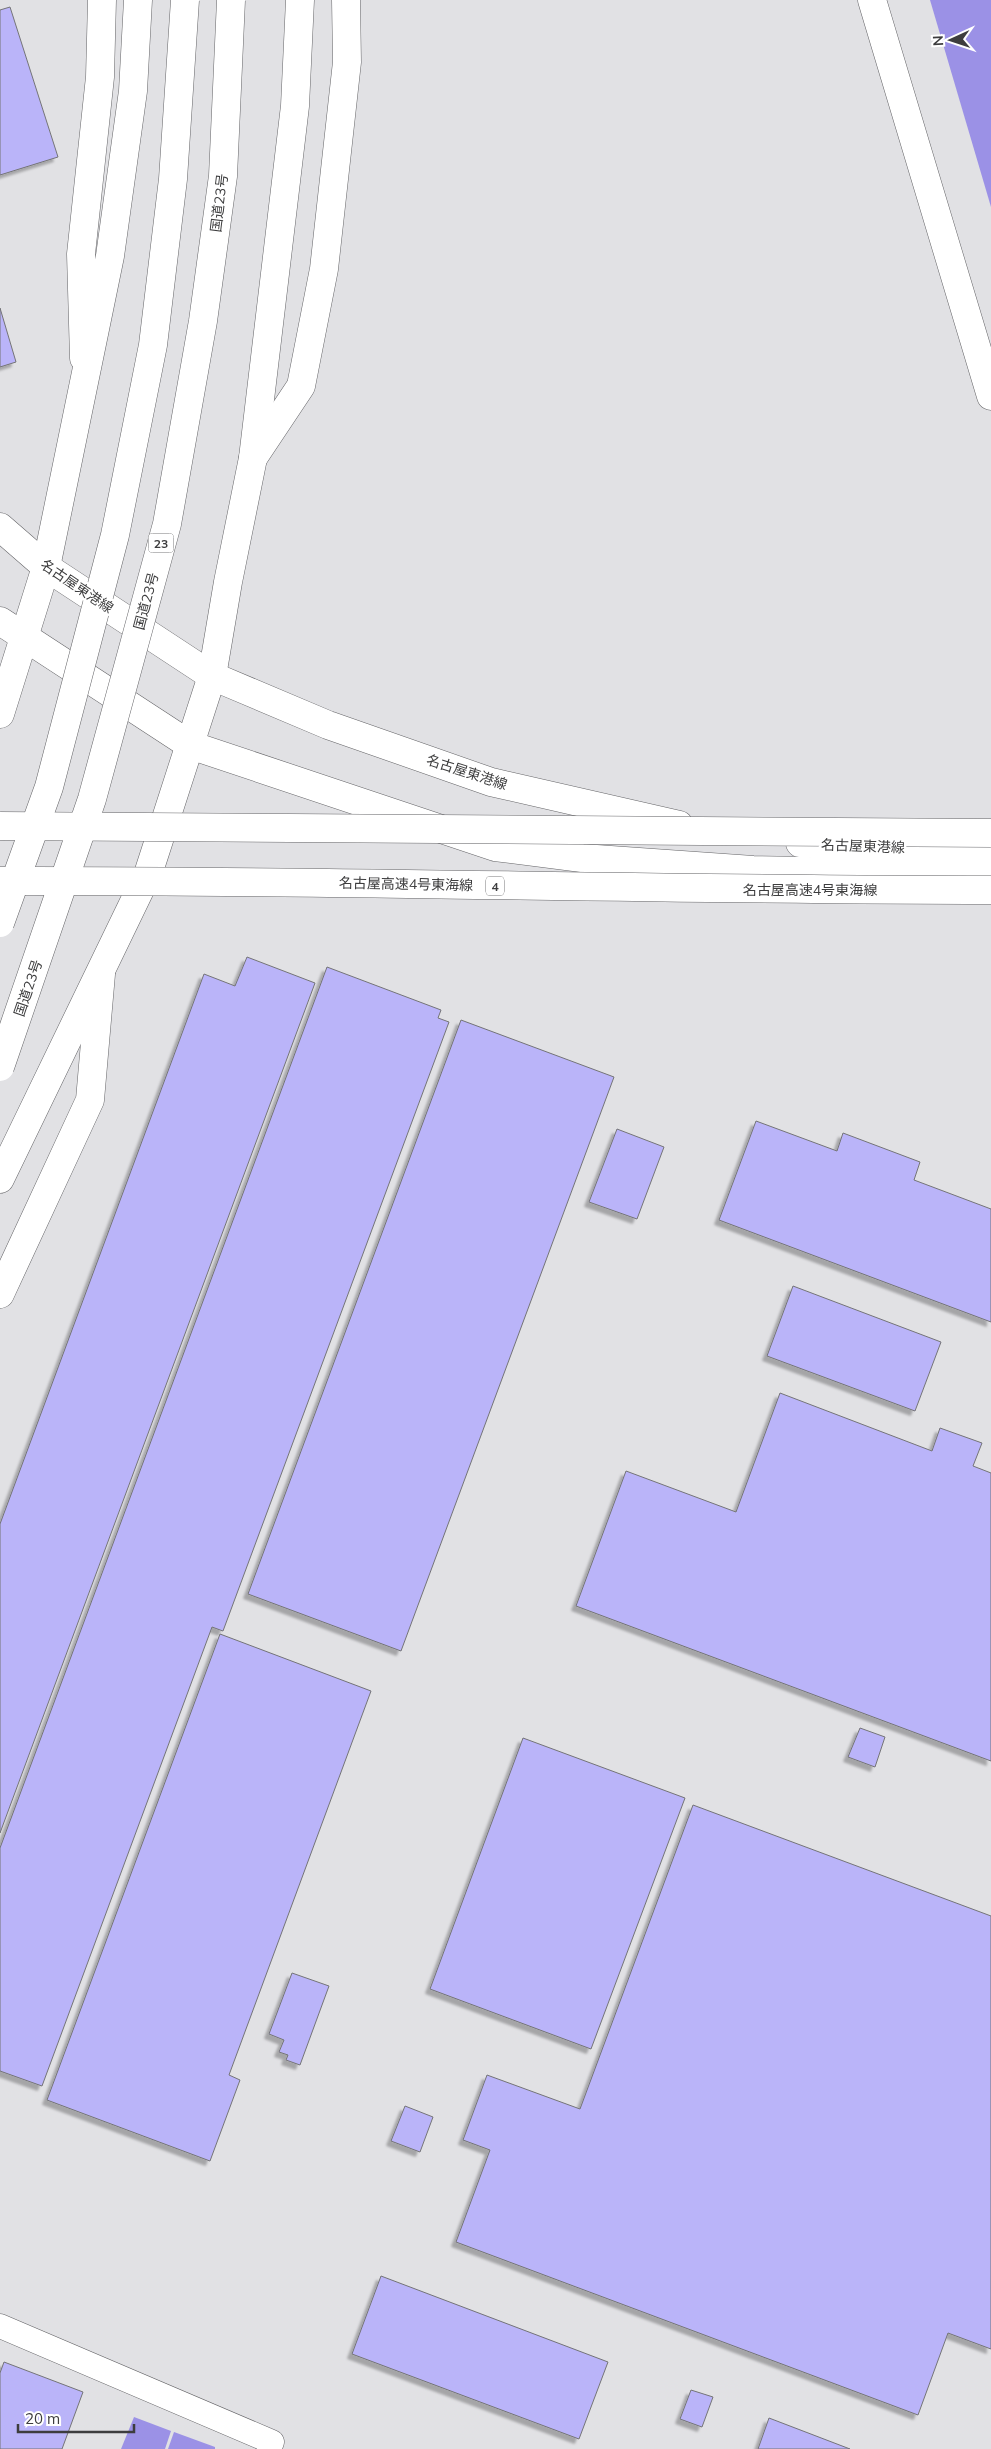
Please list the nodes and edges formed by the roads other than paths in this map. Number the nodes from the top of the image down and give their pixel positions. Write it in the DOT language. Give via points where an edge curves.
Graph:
graph roads {
  1 [pos="102,0"];
  2 [pos="138,0"];
  3 [pos="186,0"];
  4 [pos="231,0"];
  5 [pos="300,0"];
  6 [pos="346,0"];
  7 [pos="872,0"];
  8 [pos="84,372"];
  9 [pos="991,396"];
  10 [pos="253,458"];
  11 [pos="0,526"];
  12 [pos="46,567"];
  13 [pos="0,621"];
  14 [pos="25,637"];
  15 [pos="212,676"];
  16 [pos="0,714"];
  17 [pos="190,745"];
  18 [pos="0,826"];
  19 [pos="991,833"];
  20 [pos="991,847"];
  21 [pos="991,874"];
  22 [pos="0,880"];
  23 [pos="991,890"];
  24 [pos="0,923"];
  25 [pos="100,974"];
  26 [pos="0,1066"];
  27 [pos="0,1179"];
  28 [pos="0,1294"];
  29 [pos="0,2326"];
  30 [pos="270,2449"];
  1 -- 8 [label="main road" via="100,77 81,254"];
  2 -- 8 [label="main road" via="133,91 110,256"];
  3 -- 24 [label="main road, bridge" via="173,179 150,364 115,535 51,778"];
  4 -- 26 [label="main road, 国道23号 / 23, bridge" via="223,176 203,321 167,524 92,799"];
  5 -- 10 [label="main road" via="295,106"];
  6 -- 10 [label="main road" via="347,62 324,269 302,386"];
  7 -- 9 [label="main road"];
  8 -- 12 [label="main road"];
  10 -- 15 [label="main road"];
  11 -- 12 [label="main road, 名古屋東港線"];
  12 -- 14 [label="main road"];
  12 -- 15 [label="main road, 名古屋東港線"];
  13 -- 14 [label="main road, 名古屋東港線"];
  14 -- 16 [label="main road"];
  14 -- 17 [label="main road, 名古屋東港線"];
  15 -- 17 [label="main road"];
  15 -- 20 [label="main road, 名古屋東港線" via="328,725 491,782 739,840 868,848"];
  17 -- 21 [label="main road, 名古屋東港線" via="495,846 582,858 753,870"];
  17 -- 25 [label="main road" via="149,871"];
  18 -- 19 [label="main road, bridge"];
  22 -- 23 [label="main road, 名古屋高速4号東海線 / 4, bridge"];
  25 -- 27 [label="main road"];
  25 -- 28 [label="main road" via="90,1100"];
  29 -- 30 [label="lane" via="272,2442"];
}
